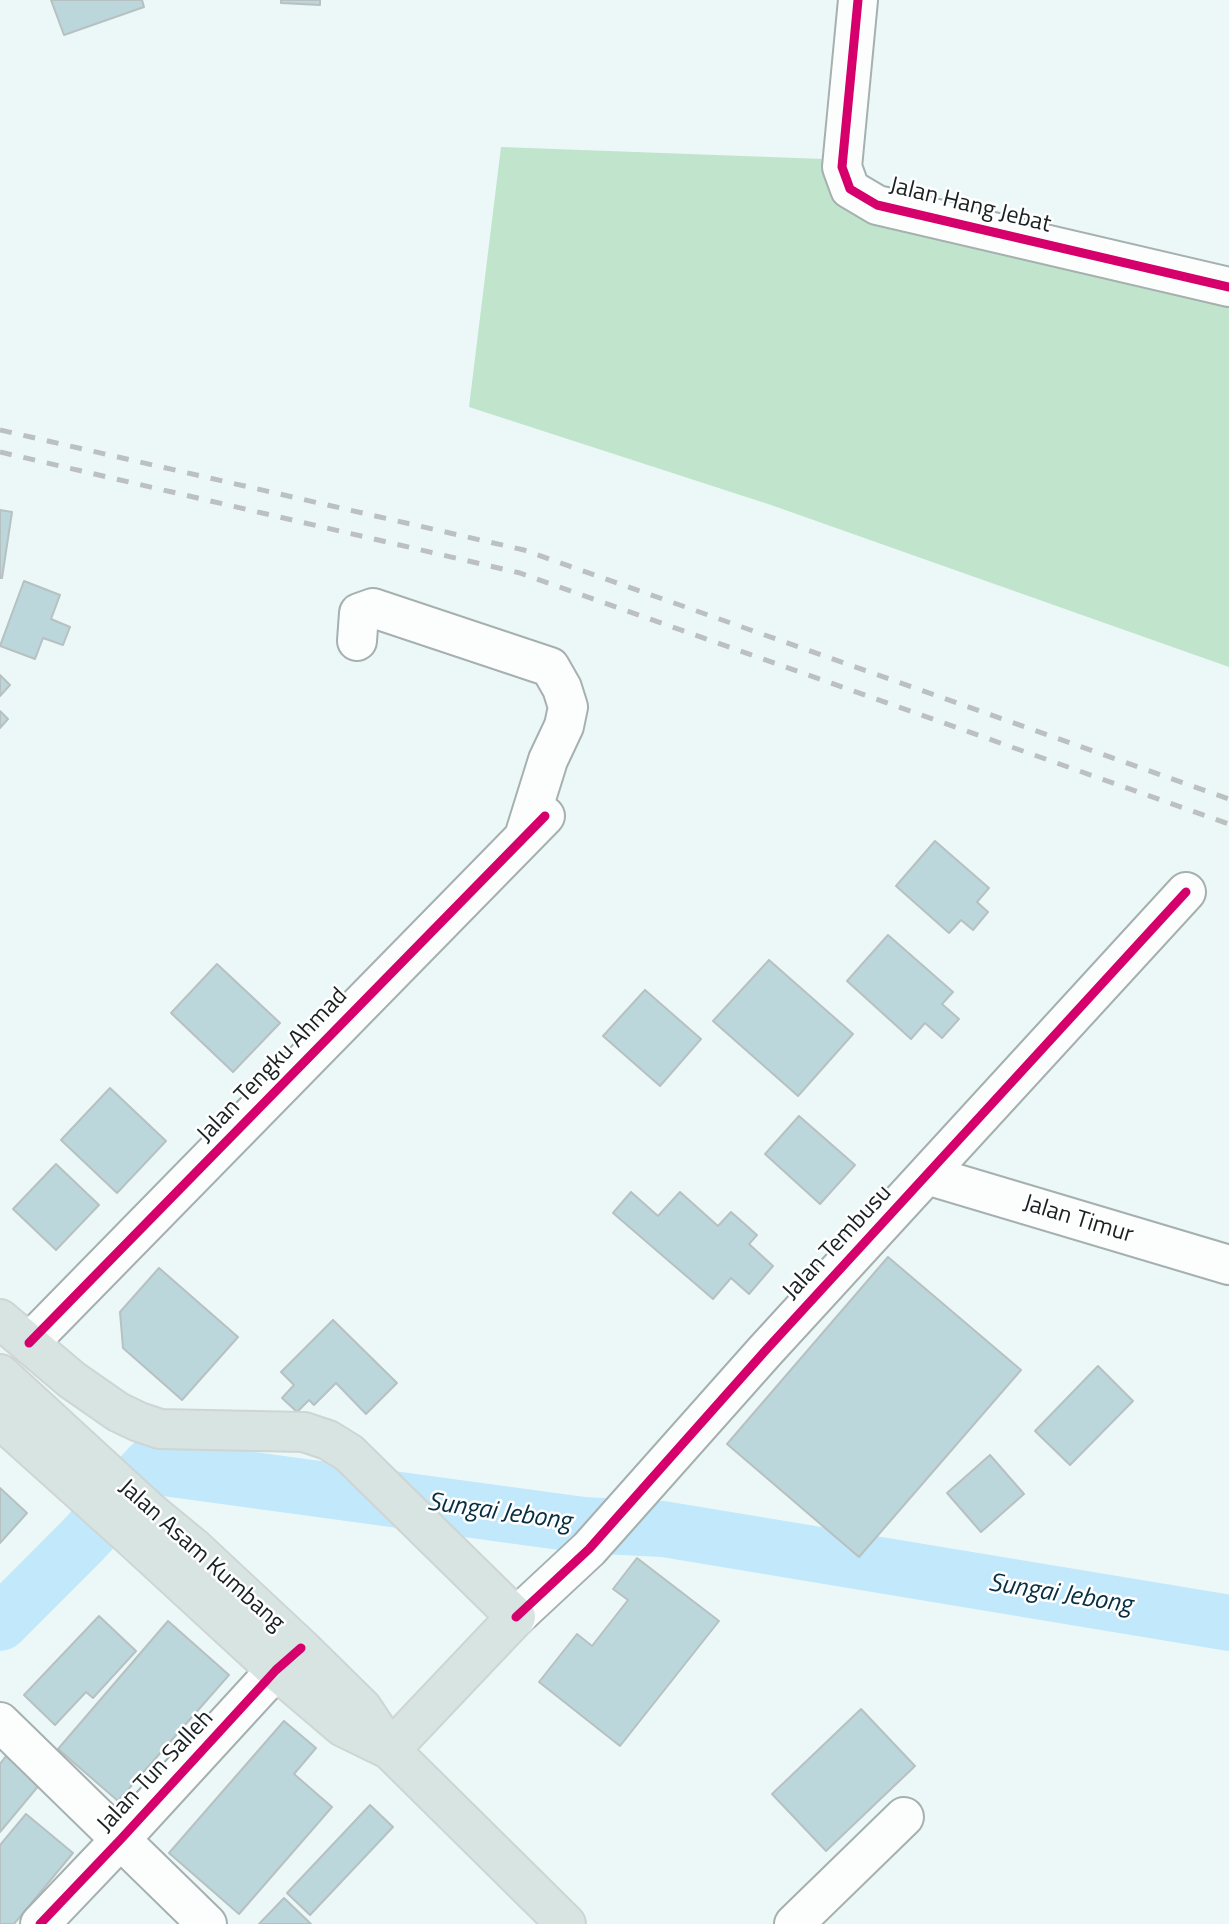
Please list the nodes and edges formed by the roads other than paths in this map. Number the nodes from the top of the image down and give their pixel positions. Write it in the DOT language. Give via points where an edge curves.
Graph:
graph roads {
  1 [pos="858,0"];
  2 [pos="1229,287"];
  3 [pos="357,641"];
  4 [pos="1186,892"];
  5 [pos="927,1175"];
  6 [pos="1229,1265"];
  7 [pos="0,1319"];
  8 [pos="29,1343"];
  9 [pos="0,1374"];
  10 [pos="0,1419"];
  11 [pos="0,1441"];
  12 [pos="44,1459"];
  13 [pos="87,1475"];
  14 [pos="516,1617"];
  15 [pos="288,1659"];
  16 [pos="0,1722"];
  17 [pos="390,1750"];
  18 [pos="904,1817"];
  19 [pos="121,1839"];
  20 [pos="40,1924"];
  21 [pos="207,1924"];
  22 [pos="566,1924"];
  23 [pos="794,1924"];
  1 -- 2 [label="street, Jalan Hang Jebat" via="842,167 850,189 877,205"];
  3 -- 8 [label="street, Jalan Tengku Ahmad" via="359,613 373,608 550,667 568,707 548,760 535,826"];
  4 -- 5 [label="street, Jalan Tembusu"];
  5 -- 6 [label="street, Jalan Timur"];
  5 -- 14 [label="street, Jalan Tembusu" via="589,1549"];
  7 -- 8 [label="main road"];
  8 -- 14 [label="main road" via="118,1412 160,1429 304,1432 328,1440 349,1453"];
  9 -- 13 [label="main road, Jalan Asam Kumbang"];
  10 -- 12 [label="main road, Jalan Asam Kumbang"];
  11 -- 12 [label="street, Jalan Asam Kumbang" via="12,1450"];
  12 -- 13 [label="main road, Jalan Asam Kumbang"];
  13 -- 15 [label="main road, Jalan Asam Kumbang" via="139,1523 195,1549"];
  14 -- 17 [label="main road, Jalan Tembusu"];
  15 -- 17 [label="main road, Jalan Asam Kumbang" via="362,1708"];
  15 -- 19 [label="street, Jalan Tun Salleh"];
  16 -- 19 [label="street"];
  17 -- 22 [label="main road, Jalan Asam Kumbang"];
  18 -- 23 [label="street"];
  19 -- 20 [label="street, Jalan Tun Salleh"];
  19 -- 21 [label="street"];
}
